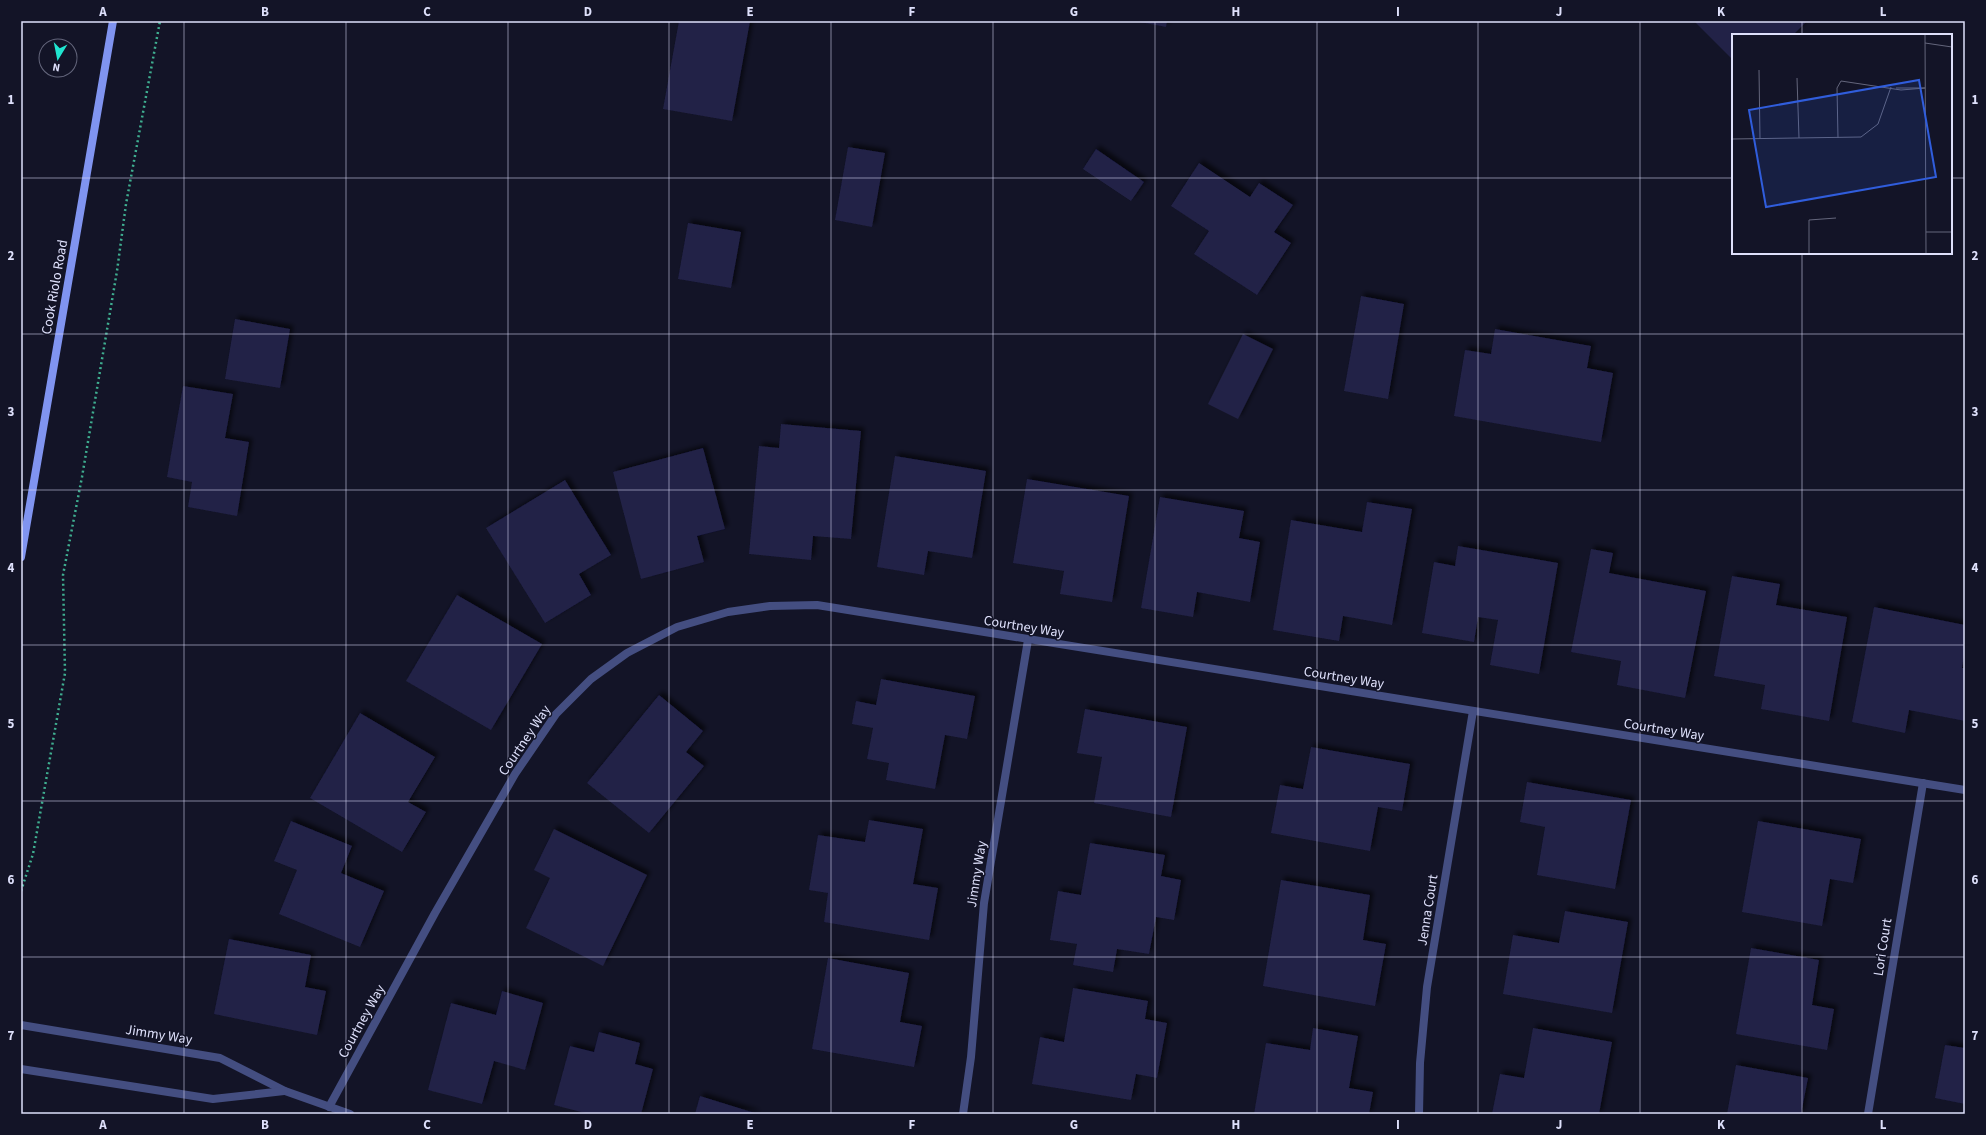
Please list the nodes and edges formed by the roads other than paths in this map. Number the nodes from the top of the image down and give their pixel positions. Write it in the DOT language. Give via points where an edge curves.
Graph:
graph roads {
  1 [pos="113,21"];
  2 [pos="21,557"];
  3 [pos="1028,640"];
  4 [pos="1473,711"];
  5 [pos="1923,783"];
  6 [pos="1965,790"];
  7 [pos="21,1025"];
  8 [pos="21,1069"];
  9 [pos="285,1091"];
  10 [pos="329,1107"];
  11 [pos="350,1114"];
  12 [pos="963,1114"];
  13 [pos="1419,1114"];
  14 [pos="1868,1114"];
  1 -- 2 [label="street, Cook Riolo Road"];
  3 -- 4 [label="street, Courtney Way"];
  3 -- 10 [label="street, Courtney Way" via="817,606 770,606 728,612 677,627 627,653 591,679 556,714 515,774 435,913"];
  3 -- 12 [label="street, Jimmy Way" via="984,903 971,1057"];
  4 -- 5 [label="street, Courtney Way"];
  4 -- 13 [label="street, Jenna Court" via="1427,987 1420,1063"];
  5 -- 6 [label="street, Courtney Way"];
  5 -- 14 [label="street, Lori Court"];
  7 -- 9 [label="street, Jimmy Way" via="220,1058"];
  8 -- 9 [label="street, Jimmy Way" via="213,1099"];
  9 -- 10 [label="street, Jimmy Way"];
  10 -- 11 [label="street, Jimmy Way"];
}
